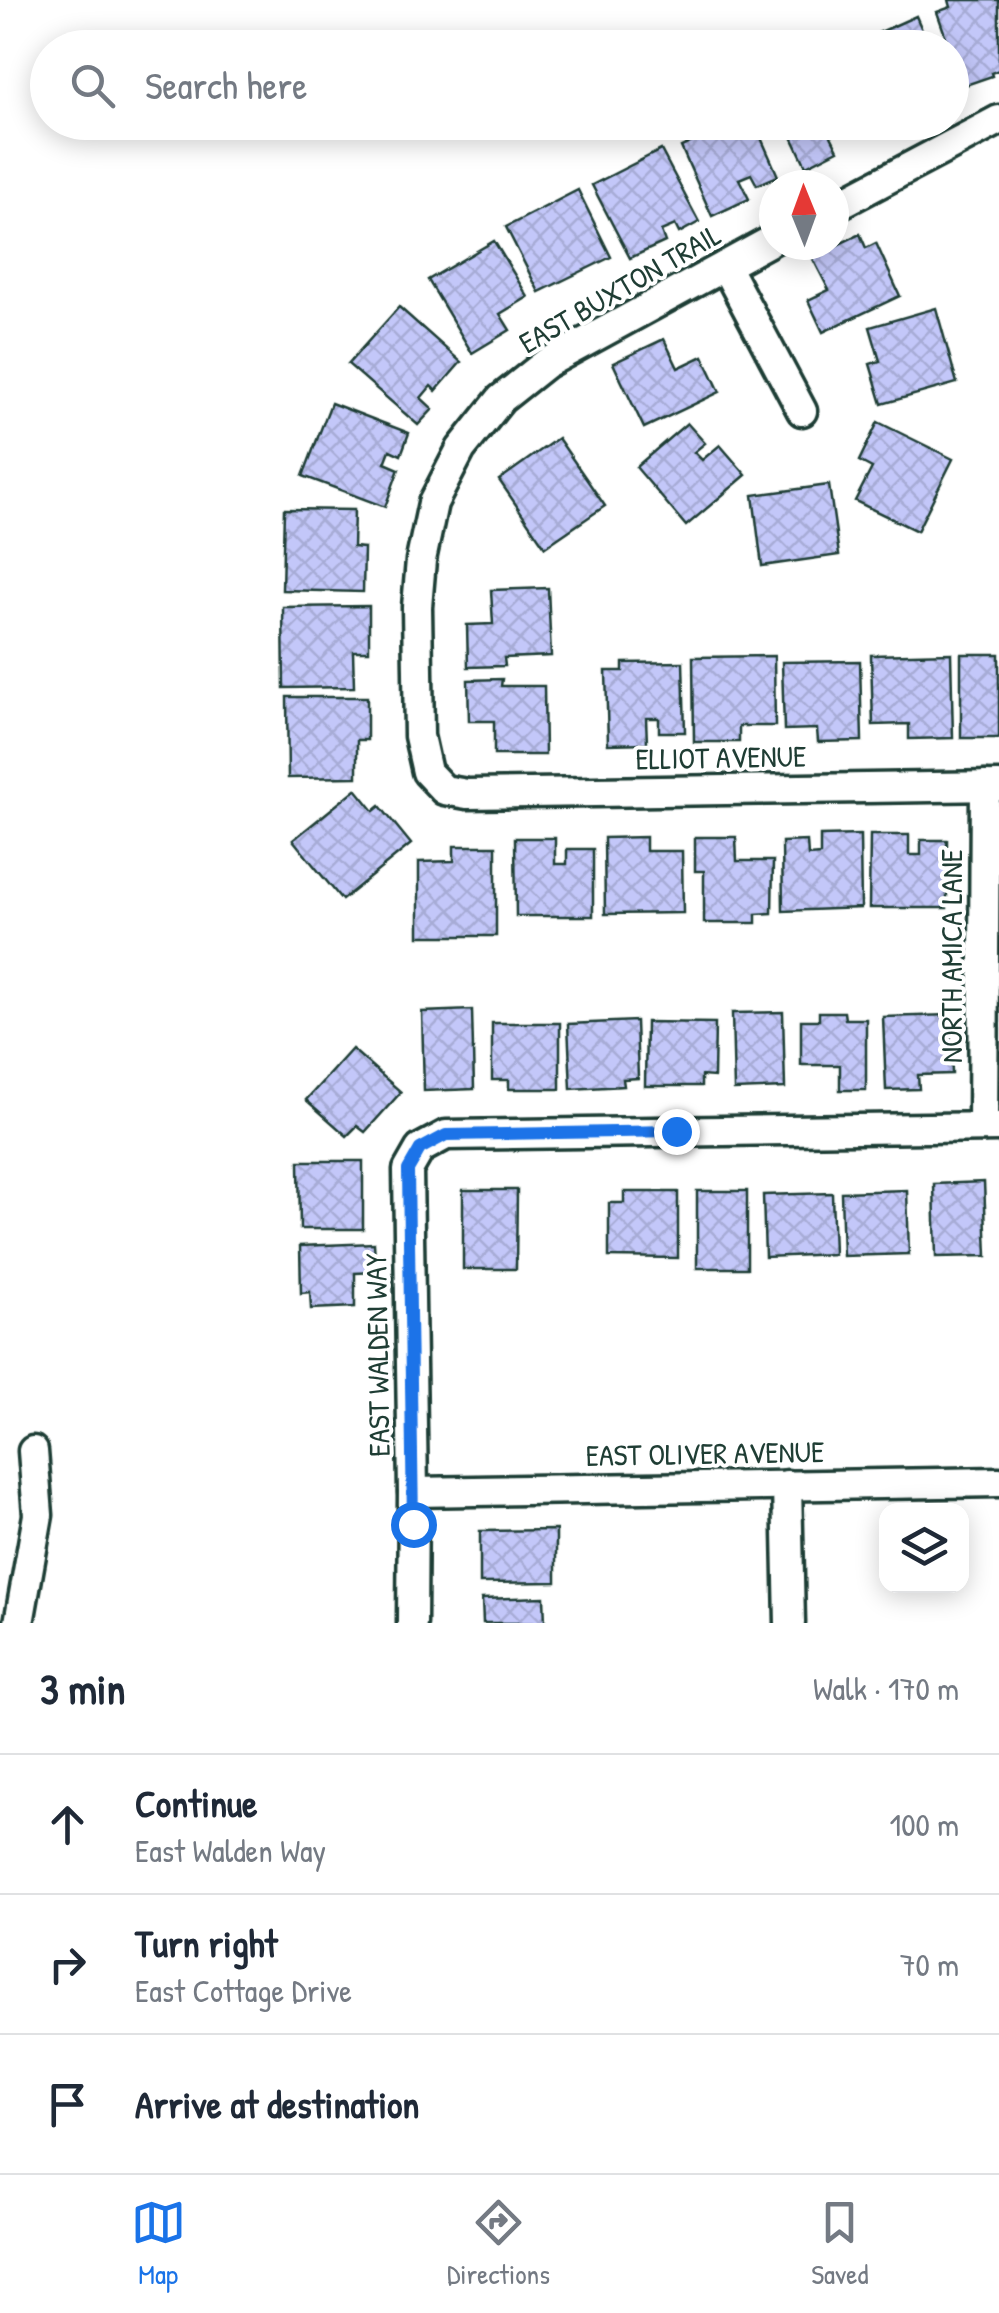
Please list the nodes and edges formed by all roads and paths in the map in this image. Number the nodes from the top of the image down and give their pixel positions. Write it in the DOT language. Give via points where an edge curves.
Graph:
graph roads {
  1 [pos="999,120"];
  2 [pos="969,136"];
  3 [pos="961,140"];
  4 [pos="849,199"];
  5 [pos="759,247"];
  6 [pos="725,266"];
  7 [pos="802,411"];
  8 [pos="992,786"];
  9 [pos="444,790"];
  10 [pos="991,1127"];
  11 [pos="33,1451"];
  12 [pos="999,1482"];
  13 [pos="788,1485"];
  14 [pos="413,1492"];
  15 [pos="20,1623"];
  16 [pos="412,1623"];
  17 [pos="790,1623"];
  1 -- 2 [label="street"];
  3 -- 4 [label="street"];
  5 -- 6 [label="street, EAST BUXTON TRAIL"];
  6 -- 7 [label="street"];
  6 -- 9 [label="street, EAST BUXTON TRAIL" via="545,364 500,399 461,449 433,503 417,608 419,736 428,772"];
  8 -- 9 [label="street, ELLIOT AVENUE"];
  8 -- 10 [label="street, NORTH AMICA LANE"];
  10 -- 14 [label="street, EAST WALDEN WAY" via="446,1135 420,1149 408,1170"];
  11 -- 15 [label="street" via="38,1515"];
  12 -- 13 [label="street, EAST OLIVER AVENUE"];
  13 -- 14 [label="street, EAST OLIVER AVENUE"];
  13 -- 17 [label="street"];
  14 -- 16 [label="street, EAST WALDEN WAY"];
}
